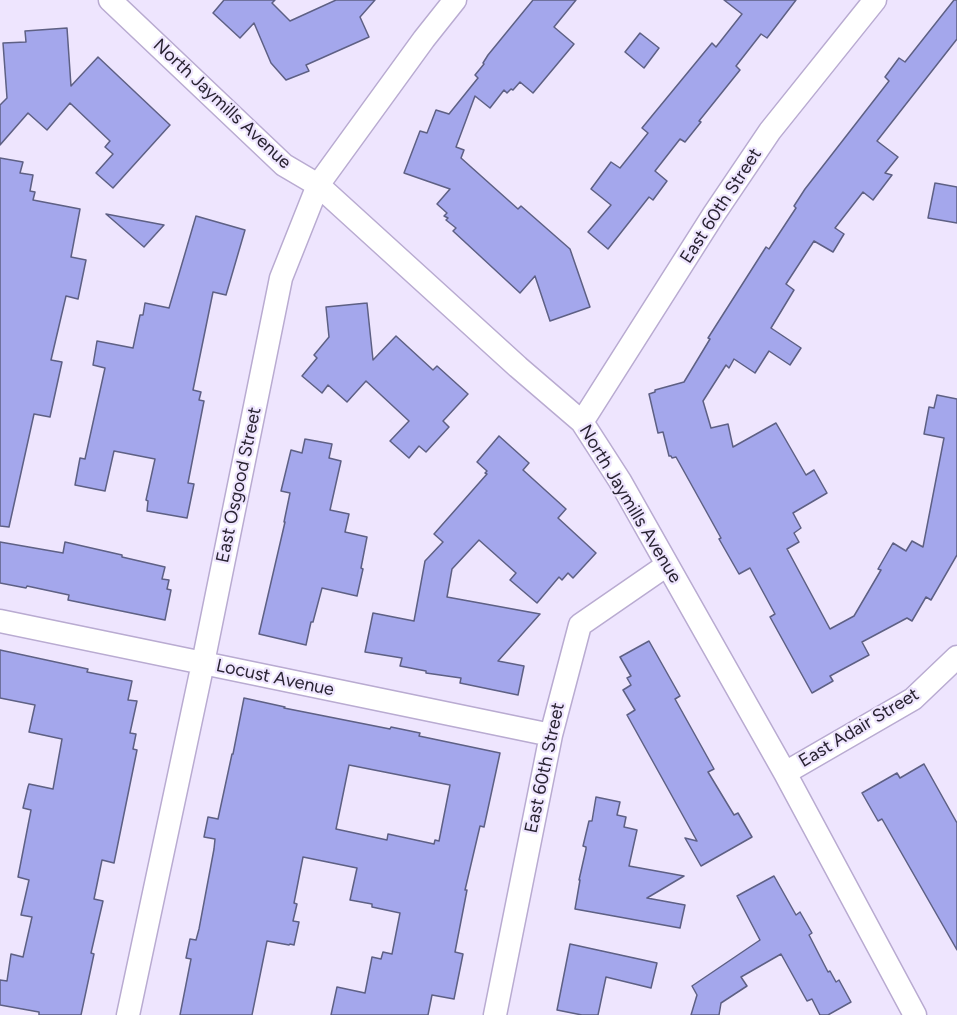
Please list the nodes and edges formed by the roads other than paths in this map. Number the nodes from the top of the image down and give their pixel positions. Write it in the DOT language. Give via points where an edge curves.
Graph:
graph roads {
  1 [pos="110,0"];
  2 [pos="455,0"];
  3 [pos="875,0"];
  4 [pos="318,185"];
  5 [pos="582,422"];
  6 [pos="667,565"];
  7 [pos="0,621"];
  8 [pos="957,657"];
  9 [pos="203,663"];
  10 [pos="550,735"];
  11 [pos="785,772"];
  12 [pos="128,1015"];
  13 [pos="495,1015"];
  14 [pos="915,1015"];
  1 -- 4 [label="street, North Jaymills Avenue" via="284,165"];
  2 -- 4 [label="street, East Osgood Street"];
  3 -- 5 [label="street, East 60th Street" via="770,131"];
  4 -- 5 [label="street, North Jaymills Avenue"];
  4 -- 9 [label="street, East Osgood Street" via="281,278"];
  5 -- 6 [label="street, North Jaymills Avenue"];
  6 -- 10 [label="street, East 60th Street" via="580,625"];
  6 -- 11 [label="street, North Jaymills Avenue"];
  7 -- 9 [label="street, Locust Avenue"];
  8 -- 11 [label="street, East Adair Street" via="913,699"];
  9 -- 10 [label="street, Locust Avenue"];
  9 -- 12 [label="street, East Osgood Street"];
  10 -- 13 [label="street, East 60th Street"];
  11 -- 14 [label="street, North Jaymills Avenue"];
}
